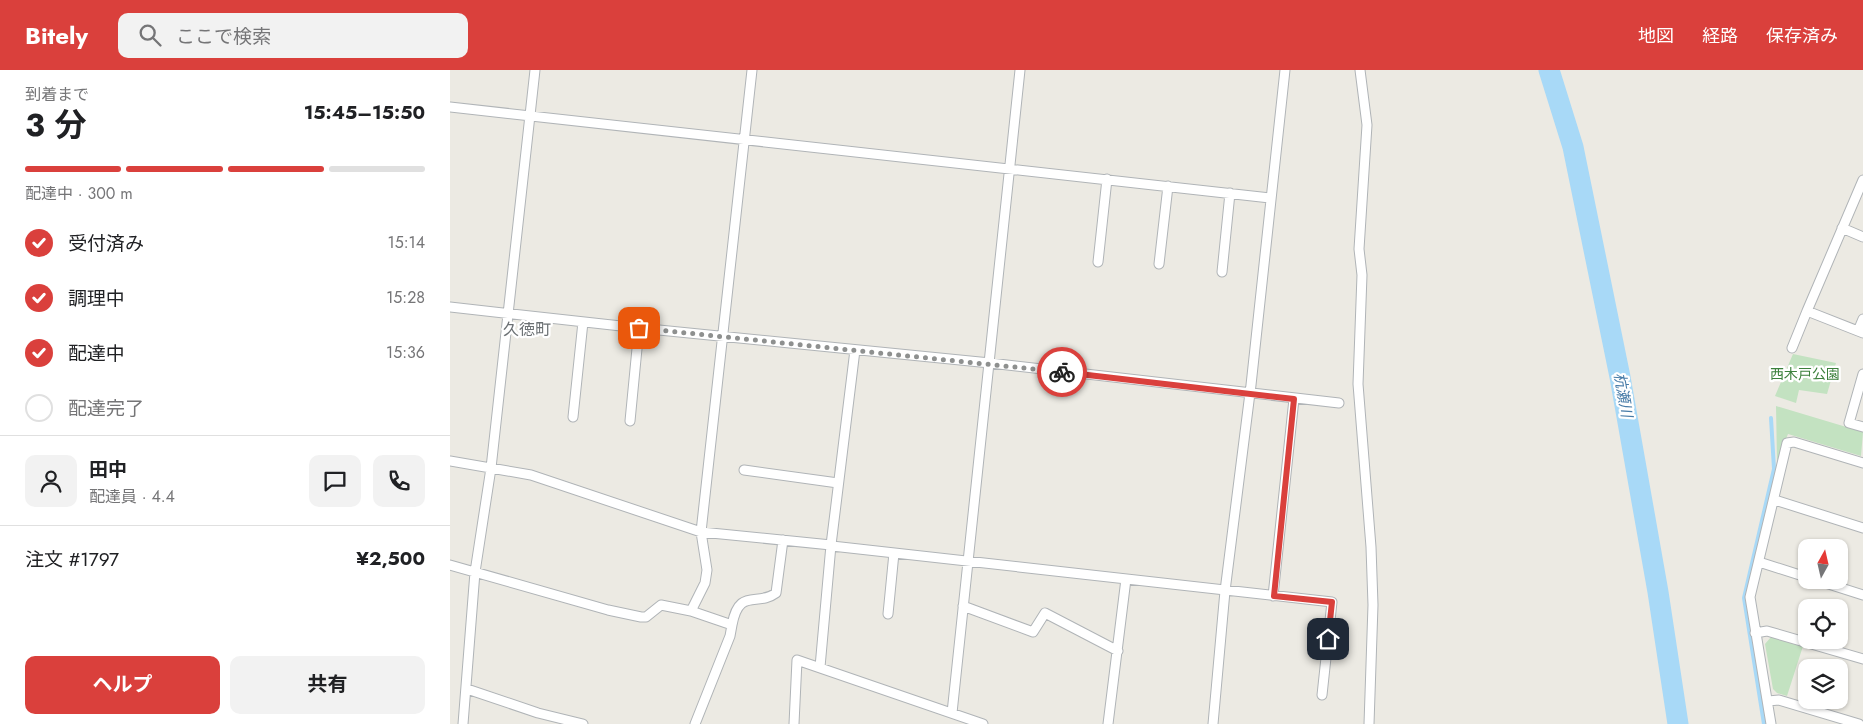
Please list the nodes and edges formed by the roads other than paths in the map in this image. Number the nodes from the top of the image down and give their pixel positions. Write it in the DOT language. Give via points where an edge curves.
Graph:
graph roads {
  1 [pos="535,70"];
  2 [pos="752,70"];
  3 [pos="1020,70"];
  4 [pos="1285,70"];
  5 [pos="1360,70"];
  6 [pos="450,106"];
  7 [pos="530,115"];
  8 [pos="744,138"];
  9 [pos="1009,168"];
  10 [pos="1107,179"];
  11 [pos="1863,180"];
  12 [pos="1168,186"];
  13 [pos="1230,193"];
  14 [pos="1270,198"];
  15 [pos="1842,228"];
  16 [pos="1863,237"];
  17 [pos="1098,262"];
  18 [pos="1159,264"];
  19 [pos="1222,272"];
  20 [pos="450,307"];
  21 [pos="1806,311"];
  22 [pos="509,314"];
  23 [pos="1863,319"];
  24 [pos="584,322"];
  25 [pos="639,328"];
  26 [pos="1861,332"];
  27 [pos="723,337"];
  28 [pos="1792,348"];
  29 [pos="855,350"];
  30 [pos="990,363"];
  31 [pos="1863,374"];
  32 [pos="1249,394"];
  33 [pos="1294,399"];
  34 [pos="1339,403"];
  35 [pos="573,417"];
  36 [pos="630,421"];
  37 [pos="1863,427"];
  38 [pos="450,462"];
  39 [pos="1863,463"];
  40 [pos="491,468"];
  41 [pos="744,470"];
  42 [pos="838,483"];
  43 [pos="1775,500"];
  44 [pos="1863,528"];
  45 [pos="701,532"];
  46 [pos="783,540"];
  47 [pos="832,546"];
  48 [pos="894,553"];
  49 [pos="968,562"];
  50 [pos="1759,562"];
  51 [pos="450,565"];
  52 [pos="476,572"];
  53 [pos="1798,574"];
  54 [pos="1126,579"];
  55 [pos="1844,589"];
  56 [pos="1225,590"];
  57 [pos="1863,595"];
  58 [pos="1274,596"];
  59 [pos="963,606"];
  60 [pos="691,611"];
  61 [pos="888,614"];
  62 [pos="732,625"];
  63 [pos="1755,633"];
  64 [pos="1118,651"];
  65 [pos="1863,659"];
  66 [pos="820,667"];
  67 [pos="467,690"];
  68 [pos="1322,695"];
  69 [pos="1768,701"];
  70 [pos="952,713"];
  71 [pos="463,724"];
  72 [pos="583,724"];
  73 [pos="695,724"];
  74 [pos="794,724"];
  75 [pos="983,724"];
  76 [pos="1108,724"];
  77 [pos="1213,724"];
  78 [pos="1369,724"];
  79 [pos="1771,724"];
  80 [pos="1859,724"];
  1 -- 7 [label="street"];
  2 -- 8 [label="street"];
  3 -- 9 [label="street"];
  4 -- 14 [label="street"];
  5 -- 78 [label="street" via="1367,125 1359,248 1362,275 1358,384 1372,576"];
  6 -- 7 [label="street"];
  7 -- 8 [label="street"];
  7 -- 22 [label="street"];
  8 -- 9 [label="street"];
  8 -- 27 [label="street"];
  9 -- 10 [label="street"];
  9 -- 30 [label="street"];
  10 -- 12 [label="street"];
  10 -- 17 [label="street"];
  11 -- 15 [label="street"];
  12 -- 13 [label="street"];
  12 -- 18 [label="street"];
  13 -- 14 [label="street"];
  13 -- 19 [label="street"];
  14 -- 32 [label="street"];
  15 -- 16 [label="street"];
  15 -- 21 [label="street"];
  20 -- 22 [label="street"];
  21 -- 26 [label="street"];
  21 -- 28 [label="street"];
  22 -- 24 [label="street"];
  22 -- 40 [label="street"];
  23 -- 26 [label="street"];
  24 -- 25 [label="street"];
  24 -- 35 [label="street"];
  25 -- 27 [label="street"];
  25 -- 36 [label="street"];
  27 -- 29 [label="street"];
  27 -- 45 [label="street"];
  29 -- 30 [label="street"];
  29 -- 42 [label="street"];
  30 -- 32 [label="street"];
  30 -- 49 [label="street"];
  31 -- 37 [label="street" via="1849,424"];
  32 -- 33 [label="street"];
  32 -- 56 [label="street"];
  33 -- 34 [label="street"];
  33 -- 58 [label="street"];
  38 -- 40 [label="street"];
  39 -- 43 [label="street" via="1794,442 1787,443"];
  40 -- 45 [label="street" via="530,475"];
  40 -- 52 [label="street"];
  41 -- 42 [label="street"];
  42 -- 47 [label="street"];
  43 -- 44 [label="street"];
  43 -- 50 [label="street"];
  45 -- 46 [label="street"];
  45 -- 60 [label="street" via="707,570 705,583"];
  46 -- 47 [label="street"];
  46 -- 62 [label="street" via="776,594 744,602 737,609"];
  47 -- 48 [label="street"];
  47 -- 66 [label="street"];
  48 -- 49 [label="street"];
  48 -- 61 [label="street"];
  49 -- 54 [label="street"];
  49 -- 59 [label="street"];
  50 -- 53 [label="street"];
  50 -- 63 [label="street" via="1750,596"];
  51 -- 52 [label="street"];
  52 -- 60 [label="street" via="641,617 661,604"];
  52 -- 67 [label="street"];
  54 -- 56 [label="street"];
  54 -- 64 [label="street"];
  55 -- 57 [label="street"];
  56 -- 58 [label="street"];
  56 -- 77 [label="street"];
  58 -- 68 [label="street" via="1332,602"];
  59 -- 64 [label="street" via="1033,632 1045,613"];
  59 -- 70 [label="street"];
  60 -- 62 [label="street"];
  62 -- 73 [label="street"];
  63 -- 65 [label="street" via="1767,631"];
  63 -- 69 [label="street"];
  64 -- 76 [label="street"];
  66 -- 70 [label="street"];
  66 -- 74 [label="street" via="797,660"];
  67 -- 71 [label="street"];
  67 -- 72 [label="street"];
  69 -- 79 [label="street"];
  69 -- 80 [label="street" via="1779,700"];
  70 -- 75 [label="street"];
}
